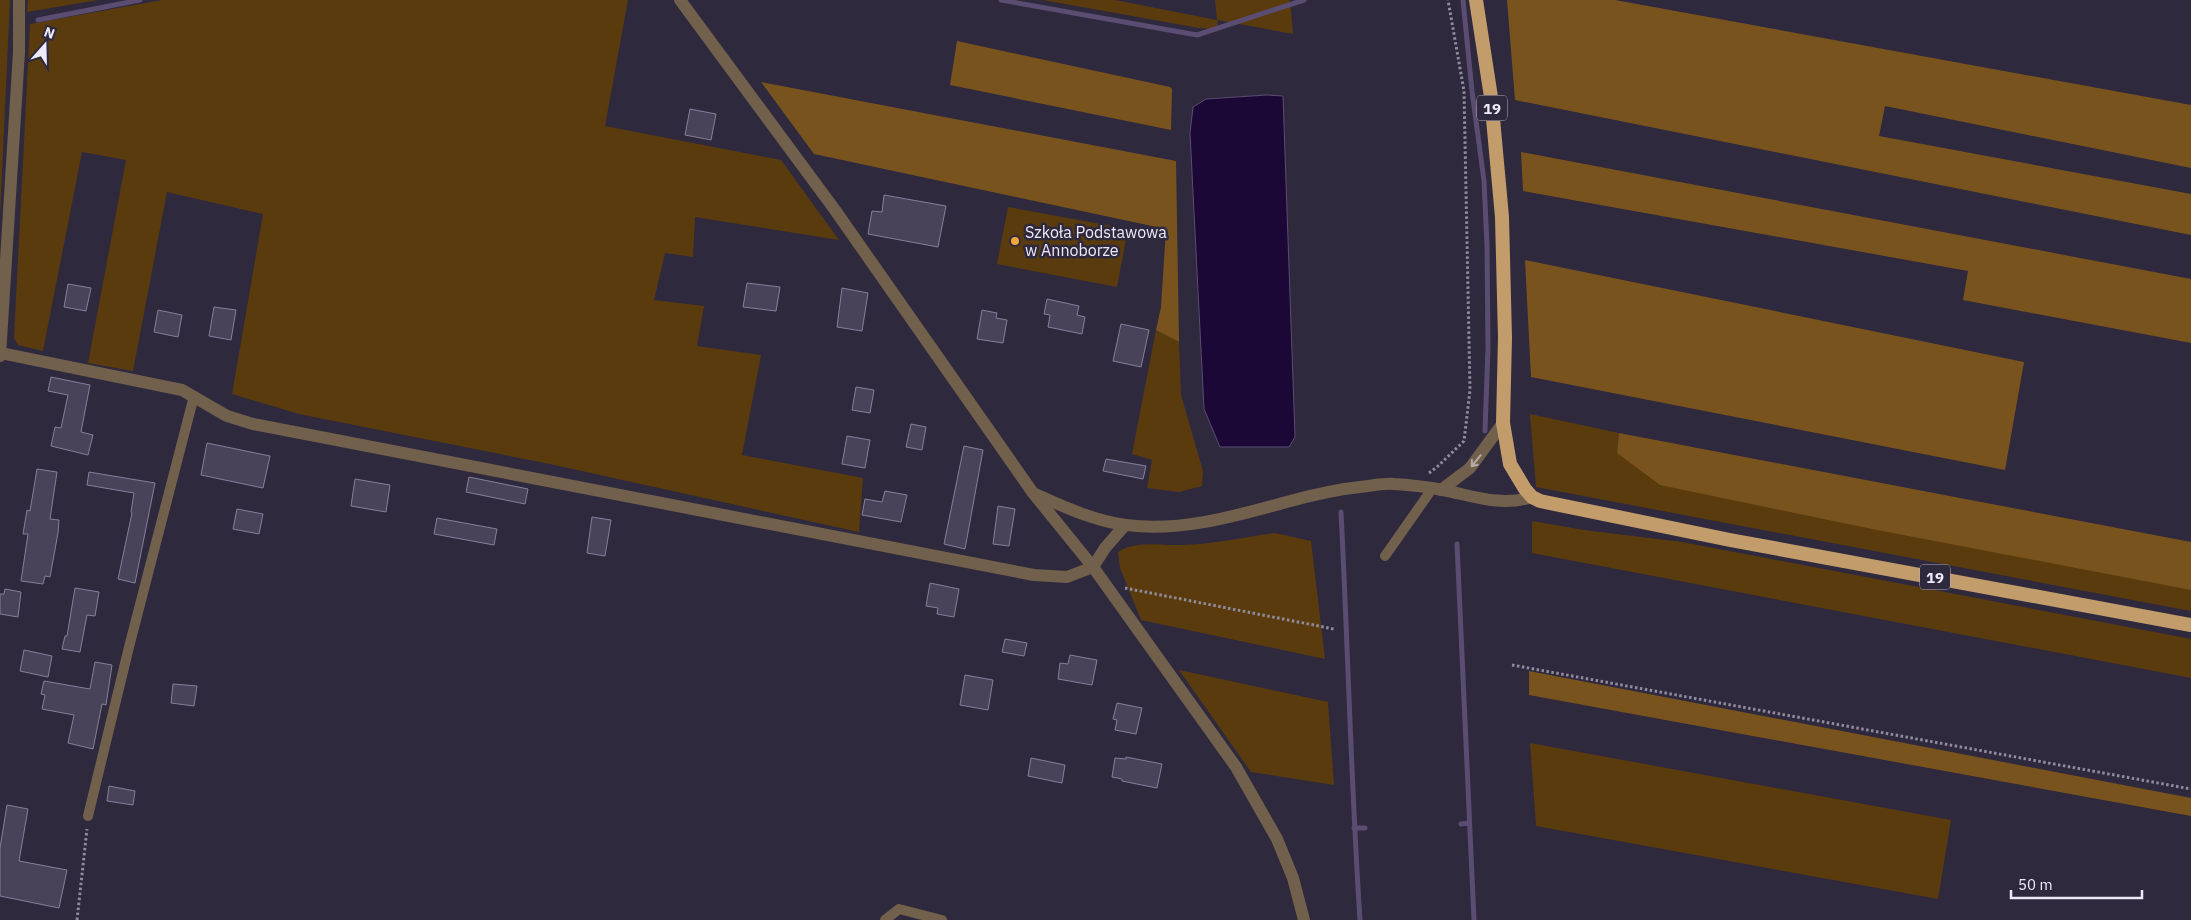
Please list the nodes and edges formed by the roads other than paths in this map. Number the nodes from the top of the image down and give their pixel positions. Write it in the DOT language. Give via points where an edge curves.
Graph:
graph roads {
  1 [pos="19,0"];
  2 [pos="680,0"];
  3 [pos="1476,0"];
  4 [pos="0,354"];
  5 [pos="194,396"];
  6 [pos="1503,424"];
  7 [pos="1437,489"];
  8 [pos="1033,493"];
  9 [pos="1532,497"];
  10 [pos="1125,525"];
  11 [pos="1385,556"];
  12 [pos="1093,568"];
  13 [pos="2191,624"];
  14 [pos="88,816"];
  15 [pos="885,920"];
  16 [pos="942,920"];
  17 [pos="1304,920"];
  1 -- 4 [label="street" via="19,52"];
  2 -- 8 [label="street" via="835,210"];
  3 -- 6 [label="highway, 19" via="1491,97 1502,216"];
  4 -- 5 [label="street" via="182,390"];
  5 -- 12 [label="street" via="227,416 253,424 1034,575 1067,577"];
  5 -- 14 [label="lane"];
  6 -- 7 [label="street, one-way" via="1470,468"];
  6 -- 9 [label="highway, 19" via="1510,464"];
  7 -- 9 [label="street" via="1491,502"];
  7 -- 10 [label="street" via="1394,484 1326,491 1239,515 1176,526"];
  7 -- 11 [label="lane"];
  8 -- 10 [label="street"];
  8 -- 12 [label="street"];
  9 -- 13 [label="highway, 19" via="1730,540"];
  10 -- 12 [label="street"];
  12 -- 17 [label="street" via="1236,767 1277,839 1293,878"];
  15 -- 16 [label="lane" via="900,909"];
}
